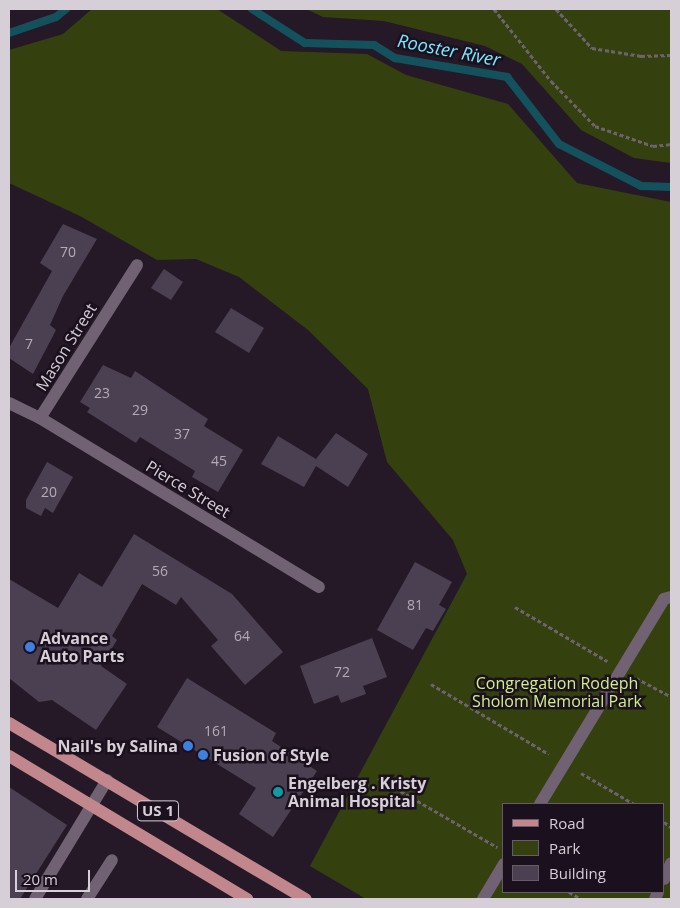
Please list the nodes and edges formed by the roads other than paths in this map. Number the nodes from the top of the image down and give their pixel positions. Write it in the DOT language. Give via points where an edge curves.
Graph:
graph roads {
  1 [pos="137,265"];
  2 [pos="9,403"];
  3 [pos="40,418"];
  4 [pos="319,587"];
  5 [pos="671,597"];
  6 [pos="9,723"];
  7 [pos="9,756"];
  8 [pos="107,780"];
  9 [pos="541,803"];
  10 [pos="90,806"];
  11 [pos="112,860"];
  12 [pos="671,863"];
  13 [pos="502,867"];
  14 [pos="665,877"];
  15 [pos="35,899"];
  16 [pos="88,899"];
  17 [pos="246,899"];
  18 [pos="306,899"];
  19 [pos="483,899"];
  1 -- 3 [label="street, Mason Street"];
  2 -- 3 [label="street"];
  3 -- 4 [label="street, Pierce Street"];
  5 -- 9 [label="street" via="664,599"];
  6 -- 8 [label="main road, US 1"];
  7 -- 10 [label="main road, US 1"];
  8 -- 10 [label="street"];
  8 -- 18 [label="main road, US 1"];
  10 -- 15 [label="street"];
  10 -- 17 [label="main road, US 1"];
  11 -- 16 [label="street"];
  12 -- 14 [label="street"];
  13 -- 19 [label="street"];
}
